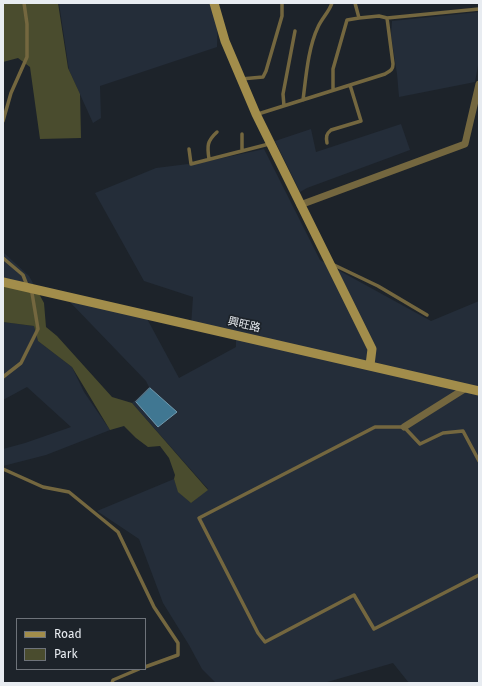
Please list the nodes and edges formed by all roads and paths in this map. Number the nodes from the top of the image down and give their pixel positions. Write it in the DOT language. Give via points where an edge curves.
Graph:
graph roads {
  1 [pos="24,3"];
  2 [pos="214,3"];
  3 [pos="282,3"];
  4 [pos="332,3"];
  5 [pos="355,3"];
  6 [pos="479,9"];
  7 [pos="359,18"];
  8 [pos="387,18"];
  9 [pos="295,31"];
  10 [pos="241,79"];
  11 [pos="479,84"];
  12 [pos="350,85"];
  13 [pos="333,90"];
  14 [pos="303,100"];
  15 [pos="284,106"];
  16 [pos="256,114"];
  17 [pos="3,121"];
  18 [pos="217,132"];
  19 [pos="242,134"];
  20 [pos="327,143"];
  21 [pos="270,144"];
  22 [pos="189,149"];
  23 [pos="242,151"];
  24 [pos="209,159"];
  25 [pos="300,205"];
  26 [pos="3,258"];
  27 [pos="329,262"];
  28 [pos="3,282"];
  29 [pos="28,288"];
  30 [pos="427,315"];
  31 [pos="370,365"];
  32 [pos="3,377"];
  33 [pos="466,388"];
  34 [pos="479,391"];
  35 [pos="404,427"];
  36 [pos="479,462"];
  37 [pos="3,469"];
  38 [pos="479,575"];
  39 [pos="146,667"];
  40 [pos="137,670"];
  41 [pos="112,683"];
  1 -- 17 [label="lane" via="27,58 11,93"];
  2 -- 10 [label="street" via="224,41"];
  3 -- 10 [label="lane" via="282,16 263,77"];
  4 -- 14 [label="lane" via="318,27 312,46"];
  5 -- 7 [label="lane"];
  6 -- 8 [label="lane"];
  7 -- 8 [label="lane"];
  7 -- 13 [label="lane" via="347,20 333,70"];
  8 -- 12 [label="lane" via="393,68 385,74"];
  9 -- 15 [label="lane" via="283,94"];
  10 -- 16 [label="street"];
  11 -- 25 [label="street" via="465,144"];
  12 -- 13 [label="lane"];
  12 -- 20 [label="lane" via="361,121 331,130 326,137"];
  13 -- 14 [label="lane"];
  14 -- 15 [label="lane"];
  15 -- 16 [label="lane"];
  16 -- 21 [label="street"];
  18 -- 24 [label="lane" via="209,140"];
  19 -- 23 [label="lane"];
  21 -- 23 [label="lane"];
  21 -- 25 [label="street"];
  22 -- 24 [label="lane" via="191,164"];
  23 -- 24 [label="lane"];
  25 -- 27 [label="street"];
  26 -- 29 [label="lane" via="23,275"];
  27 -- 30 [label="lane" via="378,286"];
  27 -- 31 [label="street" via="372,349"];
  28 -- 29 [label="street, 興旺路"];
  29 -- 31 [label="street, 興旺路"];
  29 -- 32 [label="lane" via="32,292 38,329 21,363"];
  31 -- 33 [label="street, 興旺路"];
  33 -- 34 [label="street, 興旺路"];
  33 -- 35 [label="street"];
  35 -- 36 [label="lane" via="420,444 443,433 463,431"];
  35 -- 38 [label="lane" via="375,427 199,518 265,642 354,595 374,629"];
  37 -- 39 [label="lane" via="43,487 69,492 118,532 154,607 178,643 178,655"];
  40 -- 41 [label="lane" via="113,680"];
}
